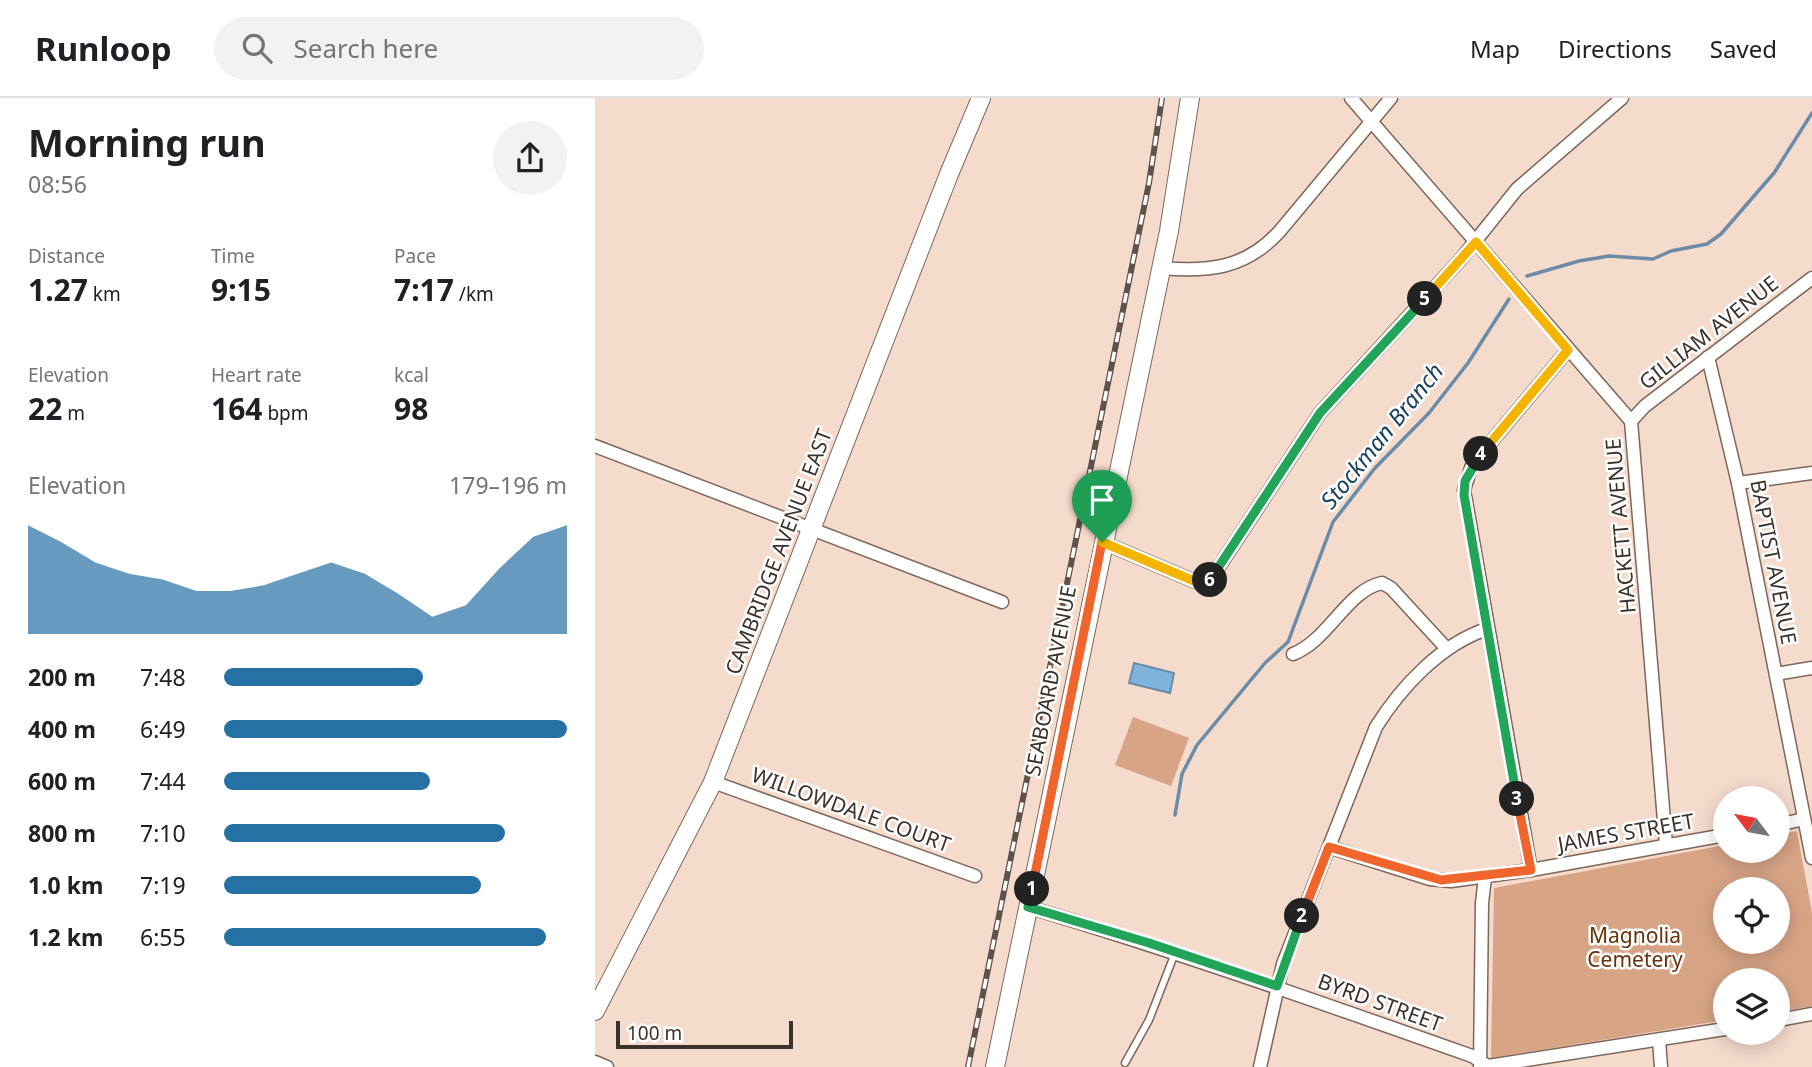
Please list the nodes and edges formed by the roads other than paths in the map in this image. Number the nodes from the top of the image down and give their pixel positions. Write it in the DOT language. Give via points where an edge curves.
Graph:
graph roads {
  1 [pos="981,98"];
  2 [pos="1190,98"];
  3 [pos="1351,98"];
  4 [pos="1391,98"];
  5 [pos="1622,98"];
  6 [pos="1371,121"];
  7 [pos="1476,242"];
  8 [pos="1161,268"];
  9 [pos="1812,278"];
  10 [pos="1568,350"];
  11 [pos="1708,357"];
  12 [pos="1631,421"];
  13 [pos="595,446"];
  14 [pos="1812,473"];
  15 [pos="1738,483"];
  16 [pos="811,531"];
  17 [pos="1102,542"];
  18 [pos="1002,602"];
  19 [pos="1487,629"];
  20 [pos="1447,649"];
  21 [pos="1293,654"];
  22 [pos="1812,668"];
  23 [pos="1776,674"];
  24 [pos="713,782"];
  25 [pos="1804,819"];
  26 [pos="1790,822"];
  27 [pos="1713,837"];
  28 [pos="1666,845"];
  29 [pos="1329,847"];
  30 [pos="1812,858"];
  31 [pos="1531,870"];
  32 [pos="975,876"];
  33 [pos="1485,877"];
  34 [pos="1028,907"];
  35 [pos="1176,951"];
  36 [pos="1277,986"];
  37 [pos="595,1011"];
  38 [pos="1812,1014"];
  39 [pos="1790,1018"];
  40 [pos="1713,1031"];
  41 [pos="1659,1040"];
  42 [pos="595,1062"];
  43 [pos="1125,1063"];
  44 [pos="1480,1065"];
  45 [pos="607,1067"];
  46 [pos="995,1067"];
  47 [pos="1260,1067"];
  48 [pos="1661,1067"];
  1 -- 16 [label="street, CAMBRIDGE AVENUE EAST"];
  2 -- 8 [label="street, SEABOARD AVENUE"];
  3 -- 6 [label="street, HACKETT AVENUE"];
  4 -- 6 [label="street"];
  5 -- 7 [label="street" via="1532,173"];
  6 -- 7 [label="street, HACKETT AVENUE"];
  6 -- 8 [label="street" via="1258,252 1217,270"];
  7 -- 10 [label="street, HACKETT AVENUE"];
  7 -- 17 [label="street" via="1320,413 1211,579 1194,581"];
  8 -- 17 [label="street, SEABOARD AVENUE"];
  9 -- 11 [label="street, GILLIAM AVENUE"];
  10 -- 12 [label="street, HACKETT AVENUE"];
  10 -- 19 [label="street" via="1482,453 1465,481"];
  11 -- 12 [label="street, GILLIAM AVENUE"];
  11 -- 15 [label="street, BAPTIST AVENUE"];
  12 -- 28 [label="street, HACKETT AVENUE"];
  13 -- 16 [label="street"];
  14 -- 15 [label="street"];
  15 -- 23 [label="street, BAPTIST AVENUE"];
  16 -- 18 [label="street"];
  16 -- 24 [label="street, CAMBRIDGE AVENUE EAST"];
  17 -- 34 [label="street, SEABOARD AVENUE"];
  19 -- 20 [label="street"];
  19 -- 31 [label="street"];
  20 -- 21 [label="street" via="1391,587 1382,583 1364,591 1314,643"];
  20 -- 29 [label="street" via="1375,727"];
  22 -- 23 [label="street"];
  23 -- 25 [label="street, BAPTIST AVENUE"];
  24 -- 32 [label="street, WILLOWDALE COURT"];
  24 -- 37 [label="street, CAMBRIDGE AVENUE EAST"];
  25 -- 26 [label="street"];
  25 -- 30 [label="street, BAPTIST AVENUE"];
  27 -- 28 [label="street, JAMES STREET"];
  28 -- 31 [label="street, JAMES STREET"];
  29 -- 33 [label="street, JAMES STREET" via="1430,879"];
  29 -- 36 [label="street"];
  31 -- 33 [label="street, JAMES STREET"];
  33 -- 44 [label="street"];
  34 -- 35 [label="street, BYRD STREET"];
  34 -- 46 [label="street, SEABOARD AVENUE"];
  35 -- 36 [label="street, BYRD STREET"];
  35 -- 43 [label="lane" via="1149,1020"];
  36 -- 44 [label="street, BYRD STREET" via="1472,1056"];
  36 -- 47 [label="street"];
  38 -- 39 [label="street"];
  40 -- 41 [label="street, BYRD STREET"];
  41 -- 44 [label="street, BYRD STREET" via="1501,1067"];
  41 -- 48 [label="street"];
  42 -- 45 [label="street"];
}
